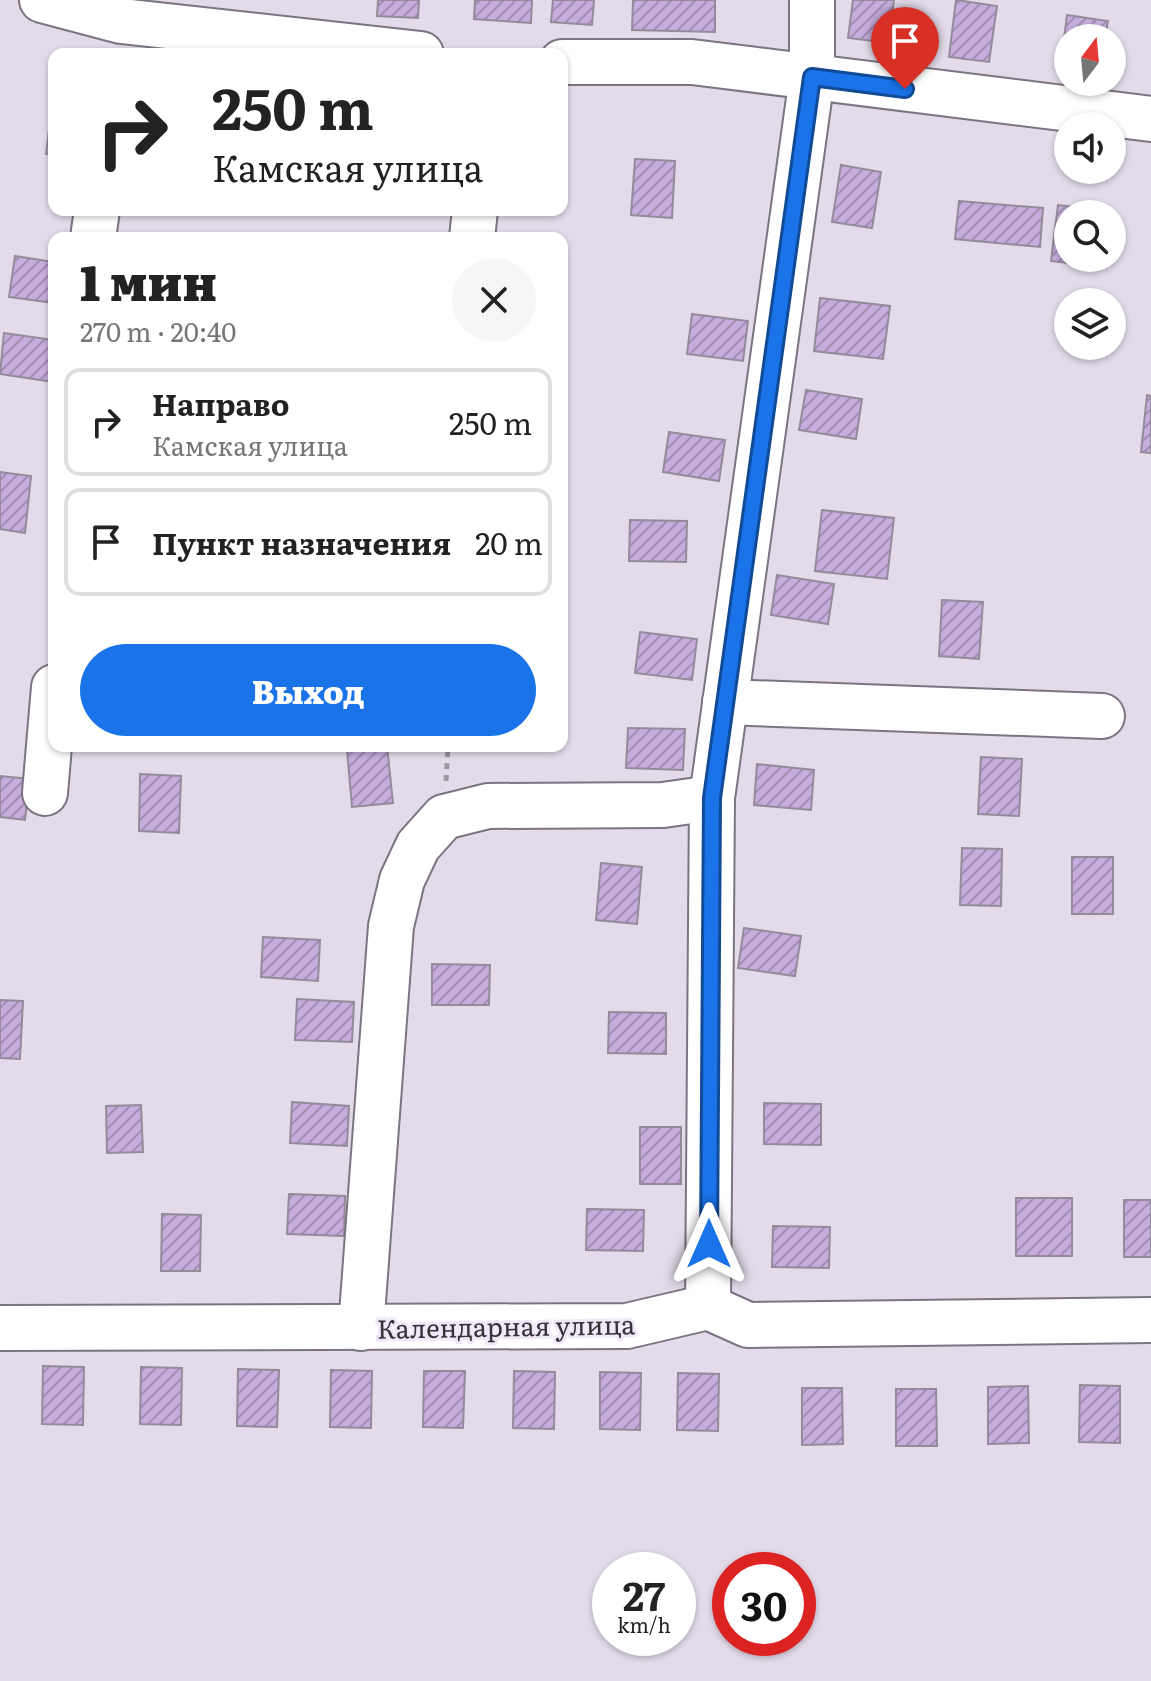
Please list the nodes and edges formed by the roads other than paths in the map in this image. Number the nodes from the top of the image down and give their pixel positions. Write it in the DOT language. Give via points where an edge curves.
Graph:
graph roads {
  1 [pos="42,0"];
  2 [pos="812,0"];
  3 [pos="119,38"];
  4 [pos="308,48"];
  5 [pos="568,62"];
  6 [pos="812,77"];
  7 [pos="1151,119"];
  8 [pos="725,702"];
  9 [pos="1102,716"];
  10 [pos="48,752"];
  11 [pos="45,793"];
  12 [pos="712,798"];
  13 [pos="708,1307"];
  14 [pos="1151,1320"];
  15 [pos="0,1328"];
  16 [pos="361,1328"];
  1 -- 3 [label="street"];
  2 -- 6 [label="street"];
  3 -- 4 [label="street"];
  5 -- 6 [label="street" via="692,62"];
  6 -- 7 [label="street"];
  6 -- 8 [label="street"];
  8 -- 9 [label="street"];
  8 -- 12 [label="street"];
  10 -- 11 [label="street"];
  12 -- 13 [label="street"];
  12 -- 16 [label="street" via="663,805 488,806 444,817 418,846 402,880 391,926"];
  13 -- 14 [label="street" via="748,1325"];
  13 -- 16 [label="street, Календарная улица" via="627,1326"];
  15 -- 16 [label="street, Календарная улица"];
}
